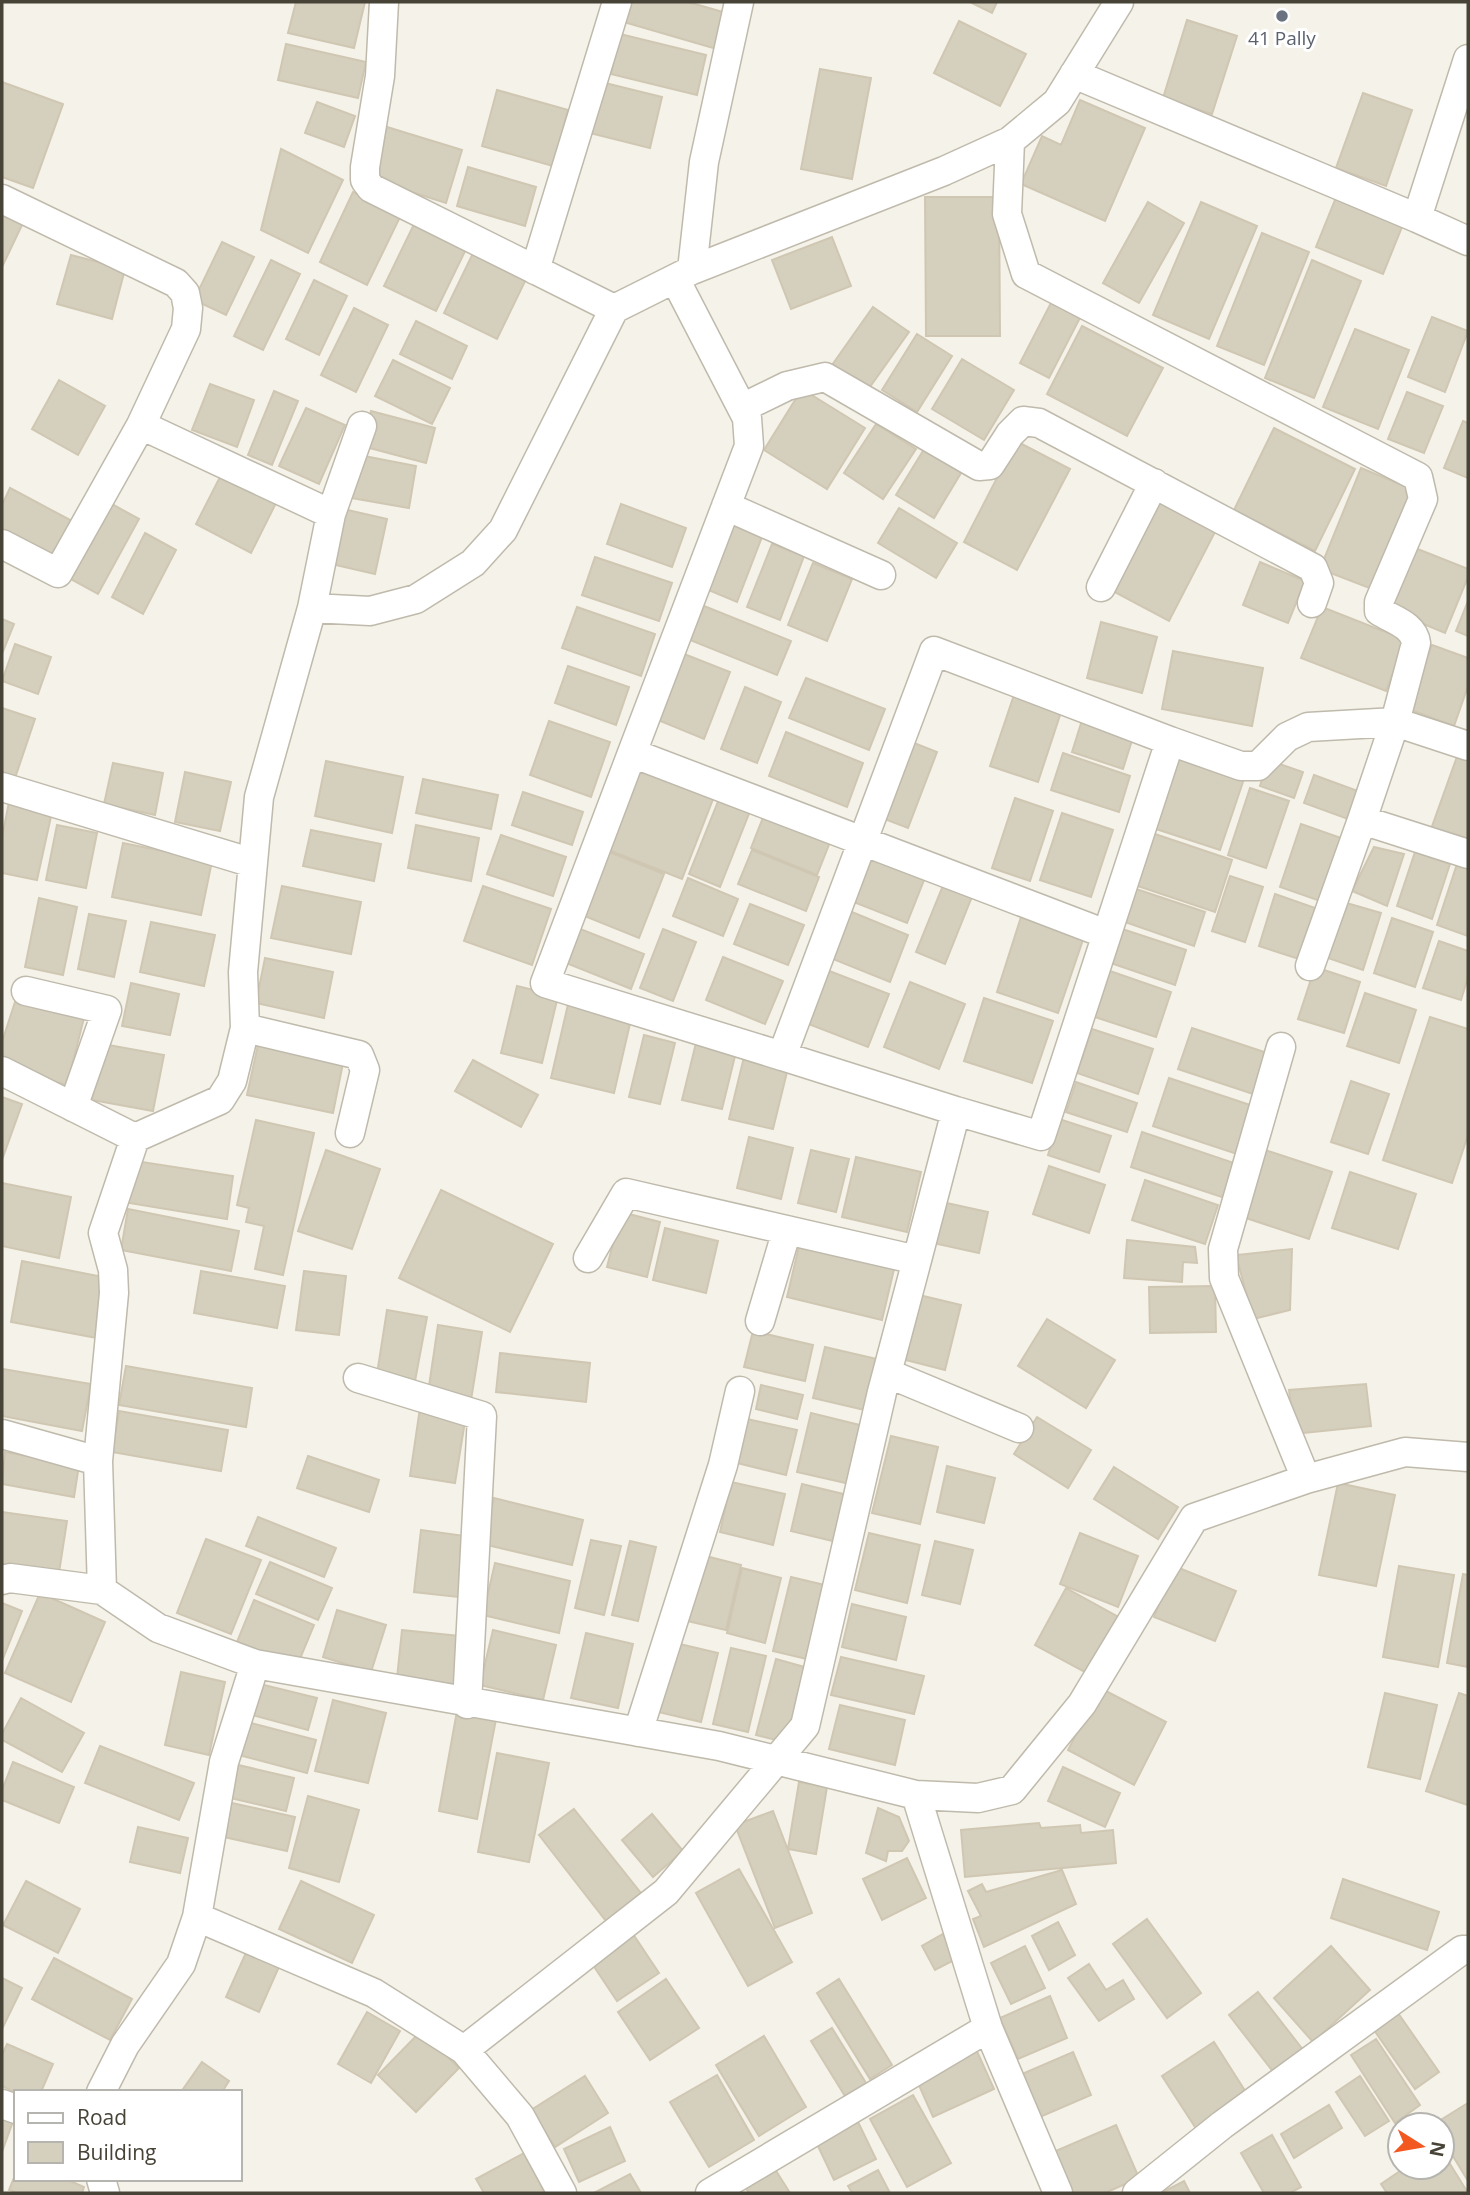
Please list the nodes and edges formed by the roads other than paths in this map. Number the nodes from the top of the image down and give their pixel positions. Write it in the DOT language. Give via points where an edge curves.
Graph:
graph roads {
  1 [pos="384,2"];
  2 [pos="617,2"];
  3 [pos="739,2"];
  4 [pos="1119,2"];
  5 [pos="1468,59"];
  6 [pos="1074,74"];
  7 [pos="1010,141"];
  8 [pos="2,199"];
  9 [pos="1417,218"];
  10 [pos="1468,241"];
  11 [pos="535,270"];
  12 [pos="684,275"];
  13 [pos="614,309"];
  14 [pos="742,408"];
  15 [pos="141,425"];
  16 [pos="362,426"];
  17 [pos="1154,483"];
  18 [pos="726,506"];
  19 [pos="331,514"];
  20 [pos="2,544"];
  21 [pos="881,575"];
  22 [pos="1101,587"];
  23 [pos="1312,603"];
  24 [pos="312,608"];
  25 [pos="1395,722"];
  26 [pos="1170,741"];
  27 [pos="1468,746"];
  28 [pos="632,753"];
  29 [pos="2,788"];
  30 [pos="1362,820"];
  31 [pos="863,842"];
  32 [pos="1468,854"];
  33 [pos="253,863"];
  34 [pos="1106,934"];
  35 [pos="1310,966"];
  36 [pos="26,991"];
  37 [pos="244,1028"];
  38 [pos="1282,1047"];
  39 [pos="782,1056"];
  40 [pos="2,1071"];
  41 [pos="73,1107"];
  42 [pos="956,1111"];
  43 [pos="350,1133"];
  44 [pos="135,1138"];
  45 [pos="787,1230"];
  46 [pos="588,1258"];
  47 [pos="917,1260"];
  48 [pos="760,1321"];
  49 [pos="887,1373"];
  50 [pos="358,1378"];
  51 [pos="740,1391"];
  52 [pos="1019,1428"];
  53 [pos="2,1434"];
  54 [pos="1468,1457"];
  55 [pos="99,1461"];
  56 [pos="1306,1479"];
  57 [pos="2,1580"];
  58 [pos="103,1590"];
  59 [pos="255,1664"];
  60 [pos="467,1704"];
  61 [pos="638,1732"];
  62 [pos="776,1761"];
  63 [pos="916,1795"];
  64 [pos="197,1917"];
  65 [pos="1468,1950"];
  66 [pos="988,2028"];
  67 [pos="464,2050"];
  68 [pos="102,2090"];
  69 [pos="562,2193"];
  70 [pos="710,2193"];
  71 [pos="1058,2193"];
  72 [pos="1138,2193"];
  1 -- 11 [label="street" via="380,76 365,180 370,188"];
  2 -- 11 [label="street"];
  3 -- 12 [label="street"];
  4 -- 6 [label="street"];
  5 -- 9 [label="street"];
  6 -- 7 [label="street" via="1057,102"];
  6 -- 9 [label="street"];
  7 -- 12 [label="street"];
  7 -- 25 [label="street" via="1007,214 1026,274 1418,477 1423,499 1379,602 1379,611 1415,635"];
  8 -- 15 [label="street" via="176,283 185,293 186,329"];
  9 -- 10 [label="street"];
  11 -- 13 [label="street"];
  12 -- 13 [label="street"];
  12 -- 14 [label="street"];
  13 -- 24 [label="street" via="503,530 473,563 416,599 370,611"];
  14 -- 17 [label="street" via="787,386 825,377 979,466 990,465 1023,421 1039,423"];
  14 -- 18 [label="street" via="749,446"];
  15 -- 19 [label="street"];
  15 -- 20 [label="street" via="58,573"];
  16 -- 19 [label="street"];
  17 -- 22 [label="street"];
  17 -- 23 [label="street" via="1313,568 1318,583"];
  18 -- 21 [label="street"];
  18 -- 28 [label="street"];
  19 -- 24 [label="street"];
  24 -- 33 [label="street" via="259,797"];
  25 -- 26 [label="street" via="1308,727 1287,737 1258,766 1241,766"];
  25 -- 27 [label="street"];
  25 -- 30 [label="street"];
  26 -- 31 [label="street" via="934,651"];
  26 -- 34 [label="street"];
  28 -- 31 [label="street"];
  28 -- 39 [label="street" via="545,983"];
  29 -- 33 [label="street"];
  30 -- 32 [label="street"];
  30 -- 35 [label="street"];
  31 -- 34 [label="street"];
  31 -- 39 [label="street"];
  33 -- 37 [label="street" via="243,972"];
  34 -- 42 [label="street" via="1041,1136"];
  36 -- 41 [label="street" via="107,1010"];
  37 -- 43 [label="street" via="359,1055 365,1070"];
  37 -- 44 [label="street" via="233,1080 220,1100"];
  38 -- 56 [label="street" via="1223,1250 1224,1279"];
  39 -- 42 [label="street"];
  40 -- 41 [label="street"];
  41 -- 44 [label="street"];
  42 -- 47 [label="street"];
  44 -- 55 [label="street" via="103,1233 114,1293"];
  45 -- 46 [label="street" via="626,1193"];
  45 -- 47 [label="street"];
  45 -- 48 [label="street"];
  47 -- 49 [label="street"];
  49 -- 52 [label="street"];
  49 -- 62 [label="street" via="804,1726"];
  50 -- 60 [label="street" via="482,1416"];
  51 -- 61 [label="street" via="723,1465"];
  53 -- 55 [label="street"];
  54 -- 56 [label="street" via="1405,1452"];
  55 -- 58 [label="street"];
  56 -- 63 [label="street" via="1194,1518 1082,1704 1012,1790 978,1798"];
  57 -- 58 [label="street"];
  58 -- 59 [label="street" via="158,1628"];
  59 -- 60 [label="street"];
  59 -- 64 [label="street" via="224,1762"];
  60 -- 61 [label="street"];
  61 -- 62 [label="street"];
  62 -- 63 [label="street"];
  62 -- 67 [label="street" via="666,1892"];
  63 -- 66 [label="street"];
  64 -- 67 [label="street" via="374,1993"];
  64 -- 68 [label="street" via="181,1964 125,2045"];
  65 -- 72 [label="street" via="1243,2110"];
  66 -- 70 [label="street"];
  66 -- 71 [label="street"];
  67 -- 69 [label="street" via="520,2116"];
}
